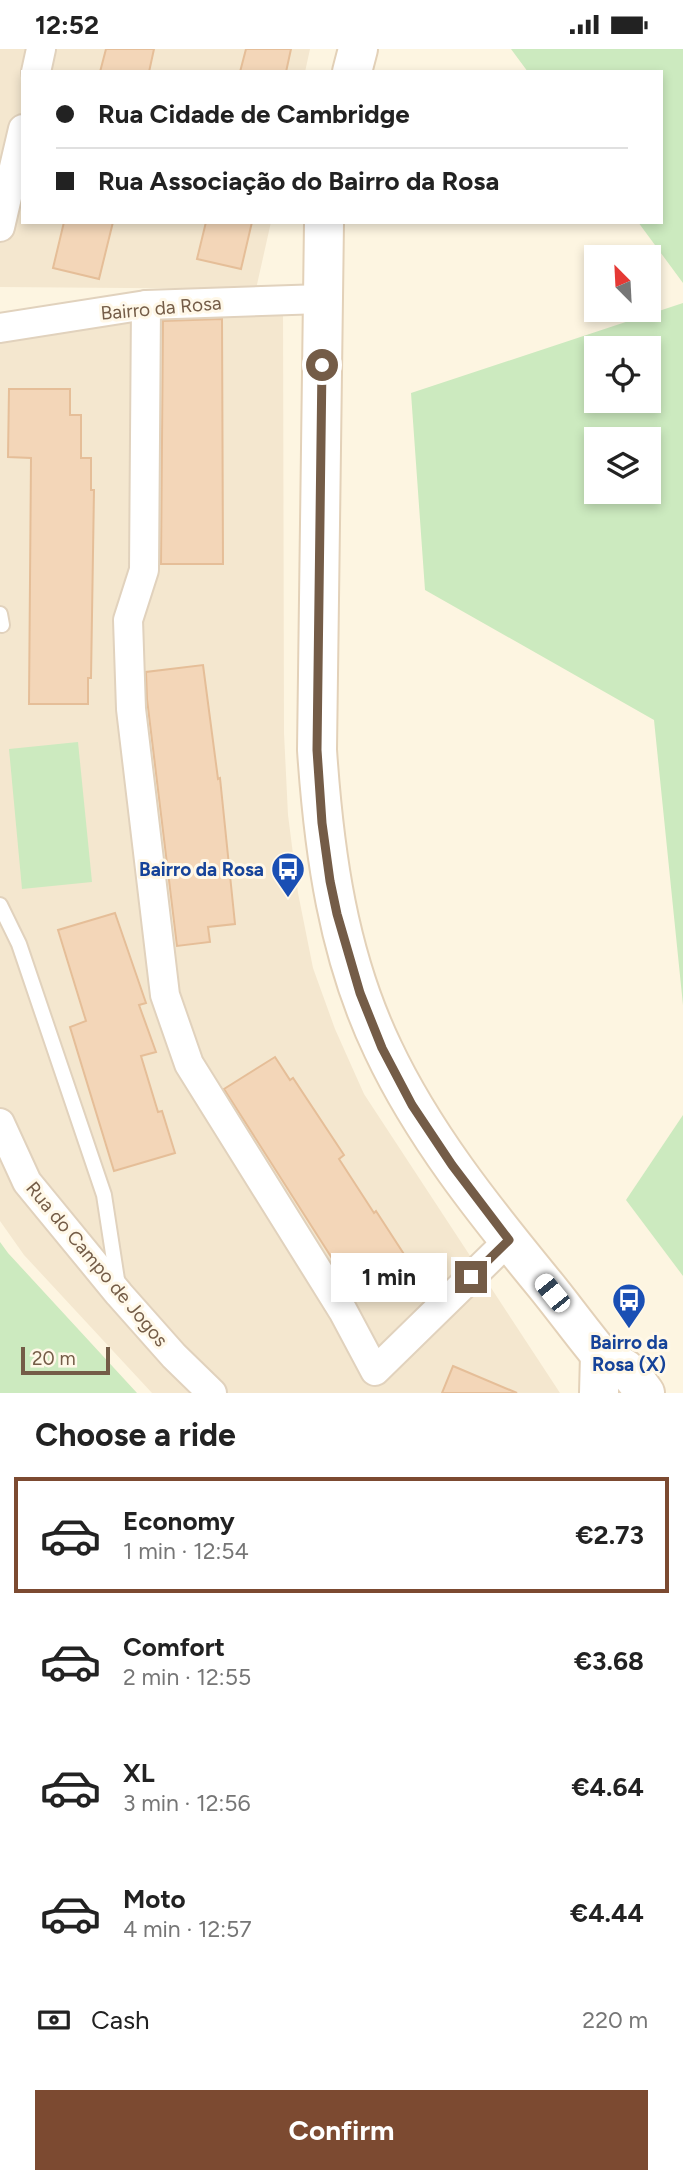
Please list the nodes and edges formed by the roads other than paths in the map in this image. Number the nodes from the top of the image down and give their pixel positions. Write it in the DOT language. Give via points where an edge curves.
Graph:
graph roads {
  1 [pos="41,49"];
  2 [pos="358,49"];
  3 [pos="36,70"];
  4 [pos="353,70"];
  5 [pos="21,138"];
  6 [pos="324,224"];
  7 [pos="0,227"];
  8 [pos="323,299"];
  9 [pos="146,305"];
  10 [pos="0,328"];
  11 [pos="0,905"];
  12 [pos="0,1122"];
  13 [pos="509,1240"];
  14 [pos="119,1294"];
  15 [pos="600,1355"];
  16 [pos="212,1393"];
  17 [pos="599,1393"];
  18 [pos="645,1393"];
  1 -- 3 [label="street"];
  2 -- 4 [label="street"];
  5 -- 7 [label="street"];
  6 -- 8 [label="street"];
  8 -- 9 [label="street, Bairro da Rosa"];
  8 -- 13 [label="street" via="317,750 330,881 360,993 382,1048 412,1105"];
  9 -- 10 [label="street, Bairro da Rosa"];
  9 -- 13 [label="street" via="144,570 128,620 131,709 165,995 189,1064 343,1311 375,1371"];
  11 -- 14 [label="lane" via="19,944 104,1195"];
  12 -- 14 [label="street, Rua do Campo de Jogos" via="27,1182"];
  13 -- 15 [label="street"];
  14 -- 16 [label="street, Rua do Campo de Jogos"];
  15 -- 17 [label="street"];
  15 -- 18 [label="street" via="627,1370"];
}
